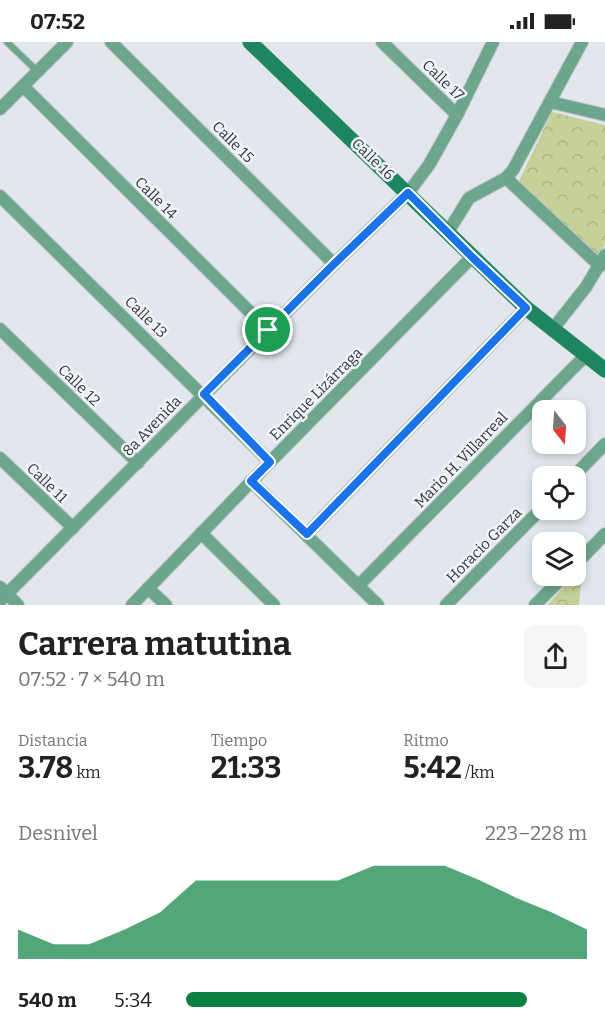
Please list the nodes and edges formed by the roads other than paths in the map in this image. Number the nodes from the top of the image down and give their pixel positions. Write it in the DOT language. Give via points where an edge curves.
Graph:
graph roads {
  1 [pos="8,42"];
  2 [pos="67,42"];
  3 [pos="111,42"];
  4 [pos="250,42"];
  5 [pos="382,42"];
  6 [pos="492,42"];
  7 [pos="582,42"];
  8 [pos="38,72"];
  9 [pos="23,86"];
  10 [pos="550,102"];
  11 [pos="0,109"];
  12 [pos="457,115"];
  13 [pos="605,115"];
  14 [pos="506,178"];
  15 [pos="408,193"];
  16 [pos="0,196"];
  17 [pos="448,232"];
  18 [pos="472,257"];
  19 [pos="602,261"];
  20 [pos="334,264"];
  21 [pos="526,308"];
  22 [pos="0,329"];
  23 [pos="268,330"];
  24 [pos="552,330"];
  25 [pos="585,356"];
  26 [pos="605,370"];
  27 [pos="204,394"];
  28 [pos="605,444"];
  29 [pos="0,458"];
  30 [pos="270,462"];
  31 [pos="138,463"];
  32 [pos="584,466"];
  33 [pos="251,481"];
  34 [pos="532,518"];
  35 [pos="73,528"];
  36 [pos="201,533"];
  37 [pos="307,534"];
  38 [pos="605,534"];
  39 [pos="600,548"];
  40 [pos="586,557"];
  41 [pos="359,585"];
  42 [pos="554,586"];
  43 [pos="148,588"];
  44 [pos="2,594"];
  45 [pos="18,605"];
  46 [pos="132,605"];
  47 [pos="166,605"];
  48 [pos="274,605"];
  49 [pos="378,605"];
  50 [pos="446,605"];
  51 [pos="535,605"];
  1 -- 8 [label="lane"];
  2 -- 8 [label="street"];
  3 -- 20 [label="street, Calle 15"];
  4 -- 15 [label="street, Calle 16"];
  5 -- 12 [label="street, Calle 17"];
  6 -- 12 [label="street, 8a Avenida"];
  7 -- 10 [label="street"];
  8 -- 9 [label="street"];
  9 -- 11 [label="street"];
  9 -- 23 [label="street, Calle 14"];
  10 -- 13 [label="street"];
  10 -- 14 [label="street"];
  12 -- 15 [label="street, 8a Avenida"];
  14 -- 17 [label="street" via="469,198"];
  14 -- 19 [label="street"];
  15 -- 17 [label="street, Calle 16"];
  15 -- 20 [label="street, 8a Avenida"];
  16 -- 27 [label="street, Calle 13"];
  17 -- 18 [label="street, Calle 16"];
  18 -- 21 [label="street, Calle 16"];
  18 -- 30 [label="street, Enrique Lizárraga"];
  19 -- 24 [label="street"];
  20 -- 23 [label="street, 8a Avenida"];
  21 -- 24 [label="street, Calle 16"];
  21 -- 37 [label="street"];
  22 -- 31 [label="street, Calle 12"];
  23 -- 27 [label="street, 8a Avenida"];
  24 -- 25 [label="street, Calle 16"];
  25 -- 26 [label="street, Calle 16"];
  25 -- 41 [label="street, Mario H. Villarreal"];
  27 -- 30 [label="street, Calle 13"];
  27 -- 31 [label="street, 8a Avenida"];
  28 -- 32 [label="street"];
  29 -- 35 [label="street, Calle 11"];
  30 -- 33 [label="street, Enrique Lizárraga"];
  31 -- 35 [label="street, 8a Avenida"];
  33 -- 36 [label="street, Enrique Lizárraga"];
  33 -- 37 [label="street"];
  34 -- 50 [label="street, Horacio Garza"];
  35 -- 44 [label="street, 8a Avenida"];
  36 -- 43 [label="street, Enrique Lizárraga"];
  36 -- 48 [label="street"];
  37 -- 41 [label="street"];
  38 -- 39 [label="street"];
  39 -- 40 [label="street"];
  41 -- 49 [label="street"];
  42 -- 51 [label="street"];
  43 -- 46 [label="street, Enrique Lizárraga"];
  43 -- 47 [label="street"];
  44 -- 45 [label="street"];
}
